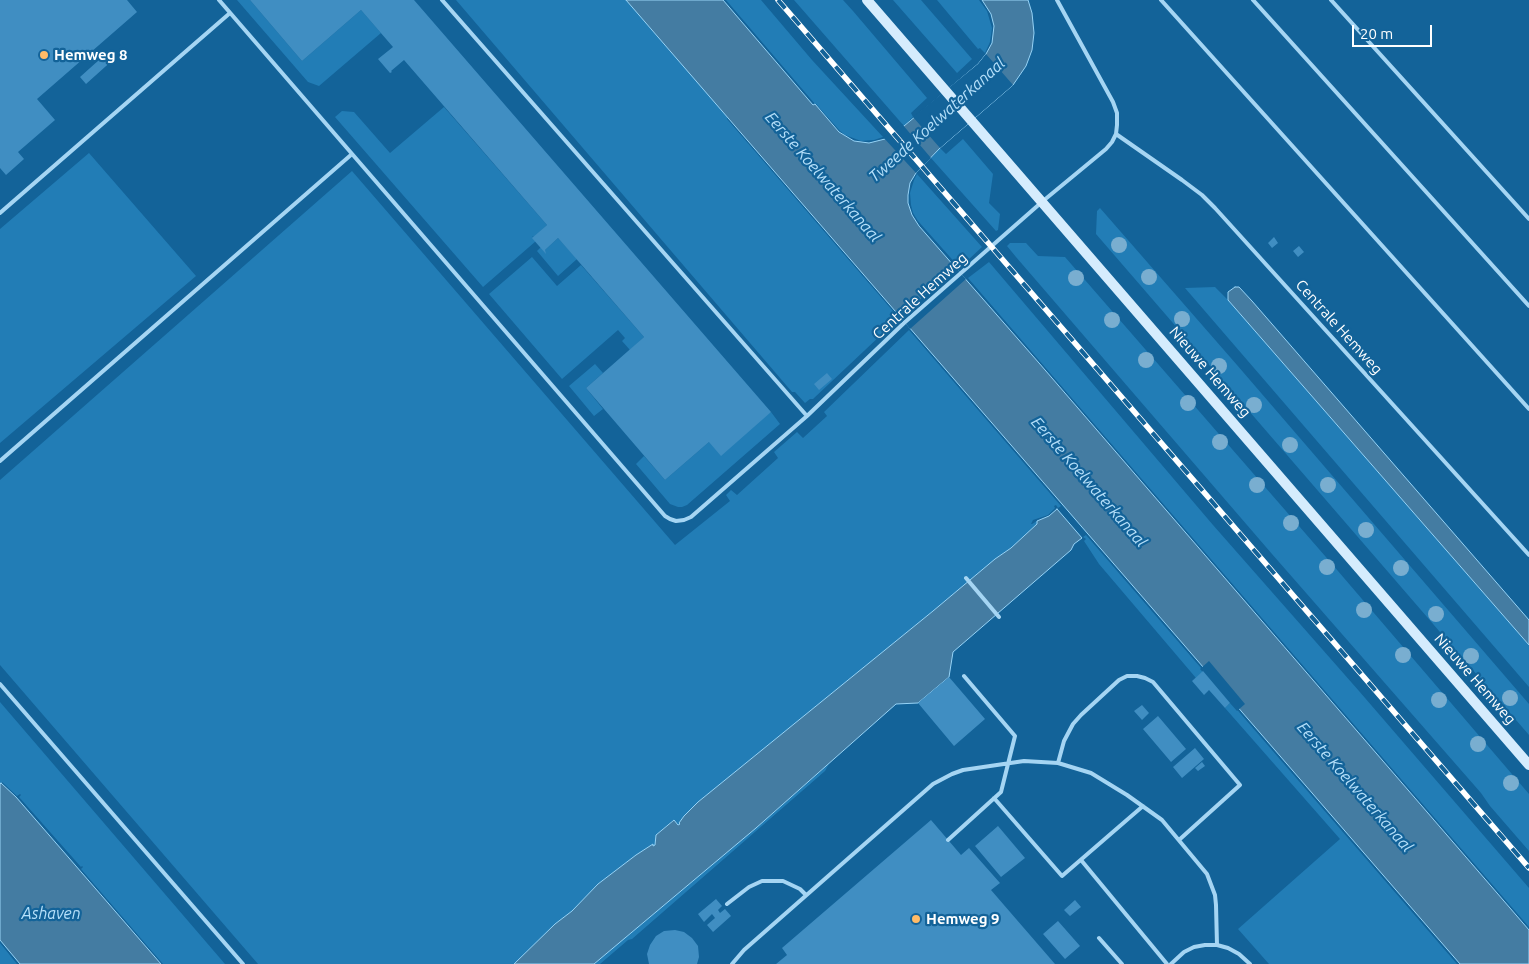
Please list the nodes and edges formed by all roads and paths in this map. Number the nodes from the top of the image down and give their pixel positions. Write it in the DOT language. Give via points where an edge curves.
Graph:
graph roads {
  1 [pos="219,0"];
  2 [pos="442,0"];
  3 [pos="867,0"];
  4 [pos="1057,0"];
  5 [pos="1161,0"];
  6 [pos="1253,0"];
  7 [pos="1331,0"];
  8 [pos="230,13"];
  9 [pos="1116,134"];
  10 [pos="352,154"];
  11 [pos="1043,201"];
  12 [pos="0,213"];
  13 [pos="1529,220"];
  14 [pos="1529,306"];
  15 [pos="1529,409"];
  16 [pos="807,416"];
  17 [pos="0,461"];
  18 [pos="1529,555"];
  19 [pos="966,578"];
  20 [pos="999,618"];
  21 [pos="964,676"];
  22 [pos="0,684"];
  23 [pos="1058,762"];
  24 [pos="1008,764"];
  25 [pos="1529,764"];
  26 [pos="994,798"];
  27 [pos="1143,806"];
  28 [pos="948,840"];
  29 [pos="1179,840"];
  30 [pos="1081,860"];
  31 [pos="806,895"];
  32 [pos="727,904"];
  33 [pos="1099,938"];
  34 [pos="1216,945"];
  35 [pos="243,964"];
  36 [pos="732,964"];
  37 [pos="1122,964"];
  38 [pos="1169,964"];
  39 [pos="1250,964"];
  1 -- 8 [label="lane"];
  2 -- 16 [label="lane"];
  3 -- 11 [label="main road, Nieuwe Hemweg"];
  4 -- 9 [label="lane" via="1113,102"];
  5 -- 15 [label="lane"];
  6 -- 14 [label="lane"];
  7 -- 13 [label="lane"];
  8 -- 10 [label="lane"];
  8 -- 12 [label="lane"];
  9 -- 11 [label="lane, Centrale Hemweg" via="1106,149"];
  9 -- 18 [label="lane, Centrale Hemweg" via="1182,180 1215,208"];
  10 -- 16 [label="lane, Centrale Hemweg" via="670,519 691,517"];
  10 -- 17 [label="lane"];
  11 -- 16 [label="lane, Centrale Hemweg" via="904,323"];
  11 -- 25 [label="main road, Nieuwe Hemweg"];
  19 -- 20 [label="lane"];
  21 -- 24 [label="lane" via="1015,736"];
  22 -- 35 [label="lane"];
  23 -- 24 [label="lane"];
  23 -- 27 [label="lane" via="1091,773"];
  23 -- 29 [label="lane" via="1073,724 1118,680 1137,676 1153,682 1240,785"];
  24 -- 26 [label="lane" via="1001,792"];
  24 -- 31 [label="lane" via="963,770 933,784"];
  26 -- 28 [label="lane"];
  26 -- 30 [label="lane" via="1062,876"];
  27 -- 29 [label="lane" via="1162,820"];
  27 -- 30 [label="lane"];
  29 -- 34 [label="lane" via="1212,884 1216,905"];
  30 -- 38 [label="lane"];
  31 -- 32 [label="lane" via="783,881 762,882 748,887"];
  31 -- 36 [label="lane"];
  33 -- 37 [label="lane"];
  34 -- 38 [label="lane" via="1184,952"];
  34 -- 39 [label="lane" via="1239,954"];
}
